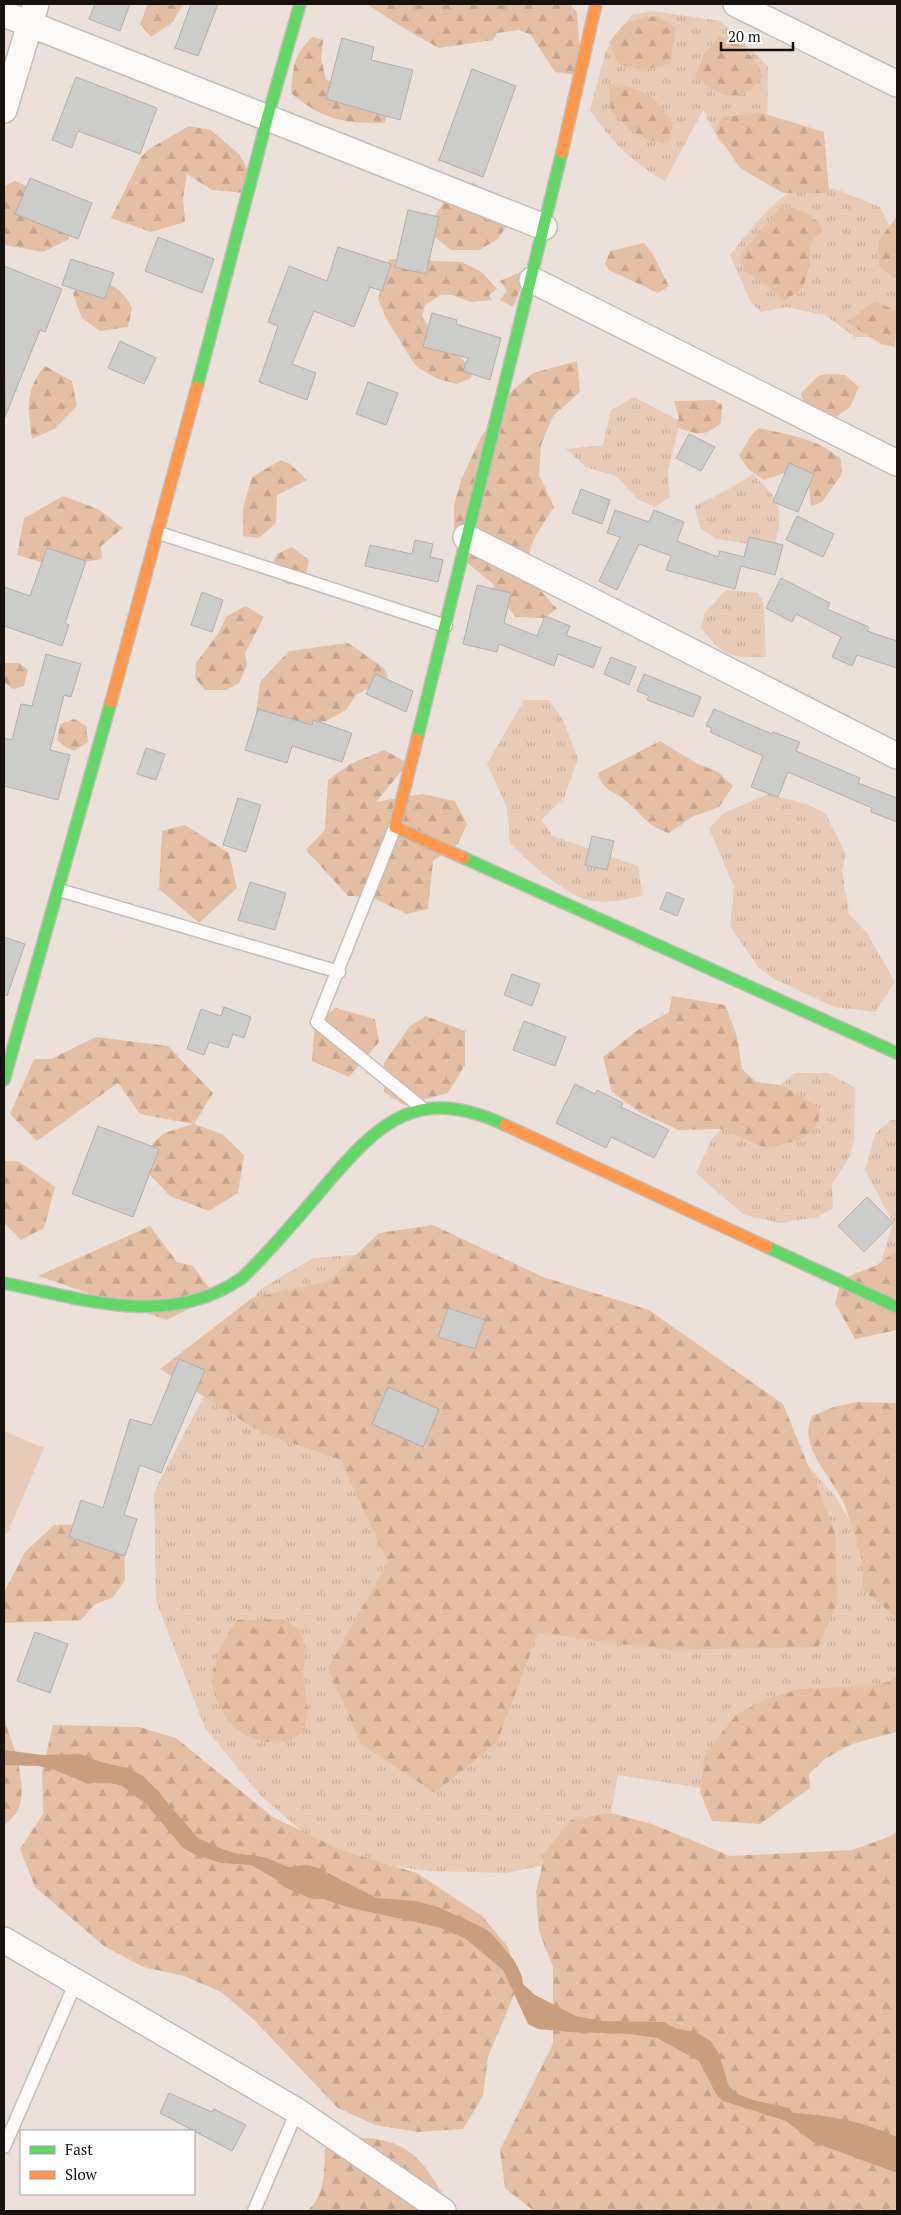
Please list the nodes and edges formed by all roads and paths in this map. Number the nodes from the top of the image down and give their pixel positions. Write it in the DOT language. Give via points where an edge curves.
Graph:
graph roads {
  1 [pos="300,4"];
  2 [pos="596,4"];
  3 [pos="736,4"];
  4 [pos="4,14"];
  5 [pos="33,14"];
  6 [pos="897,84"];
  7 [pos="4,110"];
  8 [pos="267,119"];
  9 [pos="544,227"];
  10 [pos="532,280"];
  11 [pos="897,462"];
  12 [pos="159,532"];
  13 [pos="466,537"];
  14 [pos="446,626"];
  15 [pos="897,756"];
  16 [pos="395,828"];
  17 [pos="59,890"];
  18 [pos="339,972"];
  19 [pos="897,1053"];
  20 [pos="4,1080"];
  21 [pos="422,1109"];
  22 [pos="4,1283"];
  23 [pos="897,1307"];
  24 [pos="4,1940"];
  25 [pos="76,1982"];
  26 [pos="297,2111"];
  27 [pos="4,2147"];
  28 [pos="254,2211"];
  29 [pos="443,2211"];
  1 -- 8 [label="street"];
  2 -- 9 [label="street"];
  3 -- 6 [label="street"];
  4 -- 5 [label="street"];
  5 -- 7 [label="street"];
  5 -- 8 [label="street"];
  8 -- 9 [label="street"];
  8 -- 12 [label="street"];
  9 -- 10 [label="street"];
  10 -- 11 [label="street"];
  10 -- 13 [label="street"];
  12 -- 14 [label="lane"];
  12 -- 17 [label="street"];
  13 -- 14 [label="street"];
  13 -- 15 [label="street"];
  14 -- 16 [label="street"];
  16 -- 18 [label="lane"];
  16 -- 19 [label="street"];
  17 -- 18 [label="lane"];
  17 -- 20 [label="street"];
  18 -- 21 [label="lane" via="318,1022"];
  21 -- 22 [label="street" via="398,1117 374,1133 242,1278 214,1295 189,1304 141,1306 96,1301"];
  21 -- 23 [label="street" via="450,1108 482,1114"];
  24 -- 25 [label="street"];
  25 -- 26 [label="street"];
  25 -- 27 [label="lane"];
  26 -- 28 [label="lane"];
  26 -- 29 [label="street"];
}
